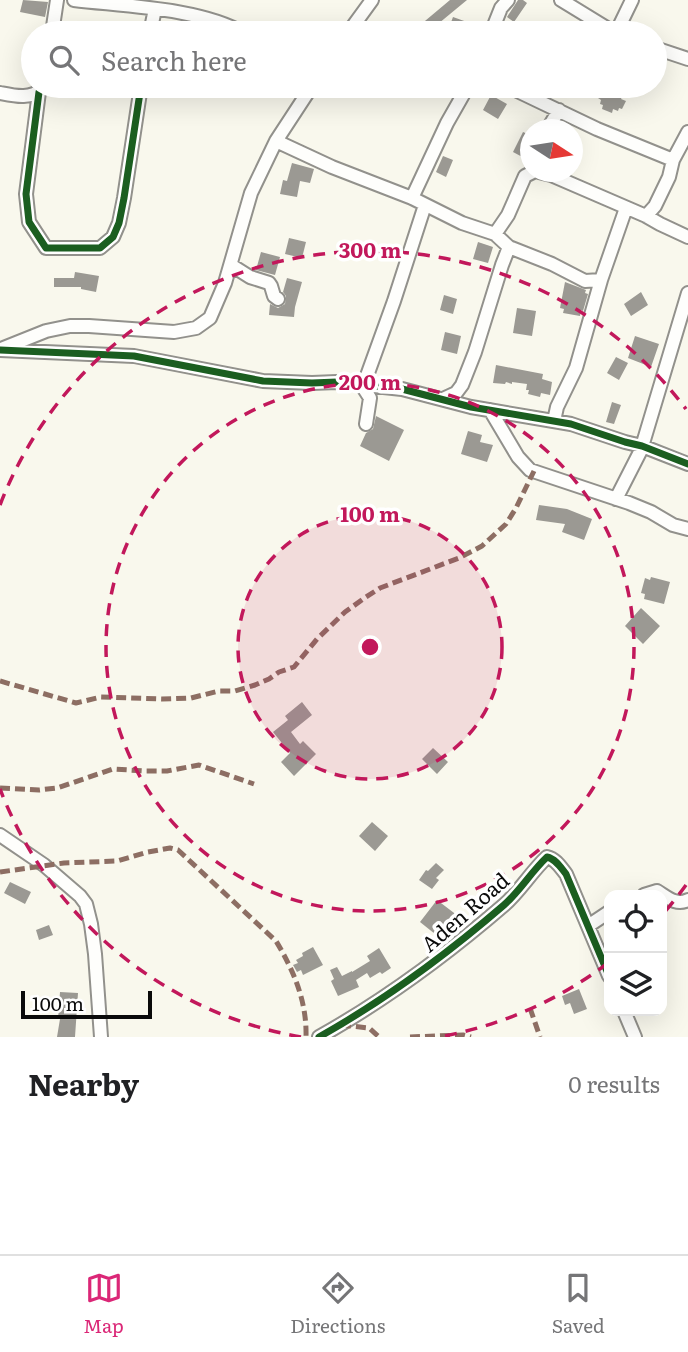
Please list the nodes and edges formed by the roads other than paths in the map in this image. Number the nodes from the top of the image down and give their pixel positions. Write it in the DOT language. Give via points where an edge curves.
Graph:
graph roads {
  1 [pos="57,0"];
  2 [pos="74,0"];
  3 [pos="508,0"];
  4 [pos="561,0"];
  5 [pos="632,0"];
  6 [pos="114,2"];
  7 [pos="365,3"];
  8 [pos="155,9"];
  9 [pos="54,21"];
  10 [pos="152,21"];
  11 [pos="215,21"];
  12 [pos="355,21"];
  13 [pos="496,21"];
  14 [pos="595,21"];
  15 [pos="621,21"];
  16 [pos="667,52"];
  17 [pos="688,60"];
  18 [pos="0,93"];
  19 [pos="21,97"];
  20 [pos="40,98"];
  21 [pos="139,98"];
  22 [pos="304,98"];
  23 [pos="461,98"];
  24 [pos="532,98"];
  25 [pos="558,110"];
  26 [pos="553,119"];
  27 [pos="688,132"];
  28 [pos="276,141"];
  29 [pos="673,160"];
  30 [pos="522,182"];
  31 [pos="567,182"];
  32 [pos="412,198"];
  33 [pos="425,205"];
  34 [pos="626,208"];
  35 [pos="646,216"];
  36 [pos="495,234"];
  37 [pos="688,237"];
  38 [pos="509,247"];
  39 [pos="231,265"];
  40 [pos="601,280"];
  41 [pos="688,293"];
  42 [pos="278,299"];
  43 [pos="683,327"];
  44 [pos="0,350"];
  45 [pos="363,384"];
  46 [pos="443,399"];
  47 [pos="490,410"];
  48 [pos="554,421"];
  49 [pos="366,424"];
  50 [pos="642,446"];
  51 [pos="688,464"];
  52 [pos="616,499"];
  53 [pos="688,529"];
  54 [pos="0,835"];
  55 [pos="667,897"];
  56 [pos="688,900"];
  57 [pos="604,915"];
  58 [pos="588,926"];
  59 [pos="604,964"];
  60 [pos="626,1016"];
  61 [pos="101,1037"];
  62 [pos="319,1037"];
  63 [pos="635,1037"];
  1 -- 9 [label="street"];
  2 -- 6 [label="street"];
  3 -- 13 [label="street"];
  4 -- 14 [label="street"];
  5 -- 15 [label="street"];
  6 -- 8 [label="street"];
  7 -- 12 [label="street"];
  8 -- 10 [label="street"];
  8 -- 11 [label="street"];
  16 -- 17 [label="street"];
  18 -- 19 [label="street"];
  20 -- 21 [label="street" via="26,194 29,222 46,248 100,248 113,237 124,198"];
  22 -- 28 [label="street"];
  23 -- 32 [label="street"];
  24 -- 25 [label="street"];
  25 -- 26 [label="street"];
  25 -- 29 [label="street"];
  27 -- 29 [label="street"];
  28 -- 32 [label="street"];
  28 -- 39 [label="street" via="251,193"];
  29 -- 35 [label="street" via="669,177"];
  30 -- 36 [label="street"];
  31 -- 34 [label="street"];
  32 -- 33 [label="street"];
  33 -- 36 [label="street"];
  33 -- 45 [label="street"];
  34 -- 35 [label="street"];
  34 -- 40 [label="street"];
  35 -- 37 [label="street"];
  36 -- 38 [label="street"];
  38 -- 40 [label="street" via="585,281"];
  38 -- 46 [label="street" via="462,385"];
  39 -- 42 [label="street" via="269,283"];
  39 -- 44 [label="street" via="210,318 196,328 174,332 70,326"];
  40 -- 48 [label="street" via="576,368 556,407"];
  41 -- 43 [label="street"];
  43 -- 50 [label="street"];
  44 -- 45 [label="street" via="134,356 263,380"];
  45 -- 46 [label="street"];
  45 -- 49 [label="street" via="370,398"];
  46 -- 47 [label="street"];
  47 -- 48 [label="street"];
  47 -- 52 [label="street" via="530,470"];
  48 -- 50 [label="street"];
  50 -- 51 [label="street"];
  50 -- 52 [label="street"];
  52 -- 53 [label="street"];
  54 -- 61 [label="street" via="44,865 86,904"];
  55 -- 56 [label="street" via="677,903"];
  57 -- 58 [label="street"];
  58 -- 59 [label="street, Aden Road"];
  58 -- 62 [label="street, Aden Road" via="566,874 547,857 506,903 414,977"];
  60 -- 63 [label="street"];
}
